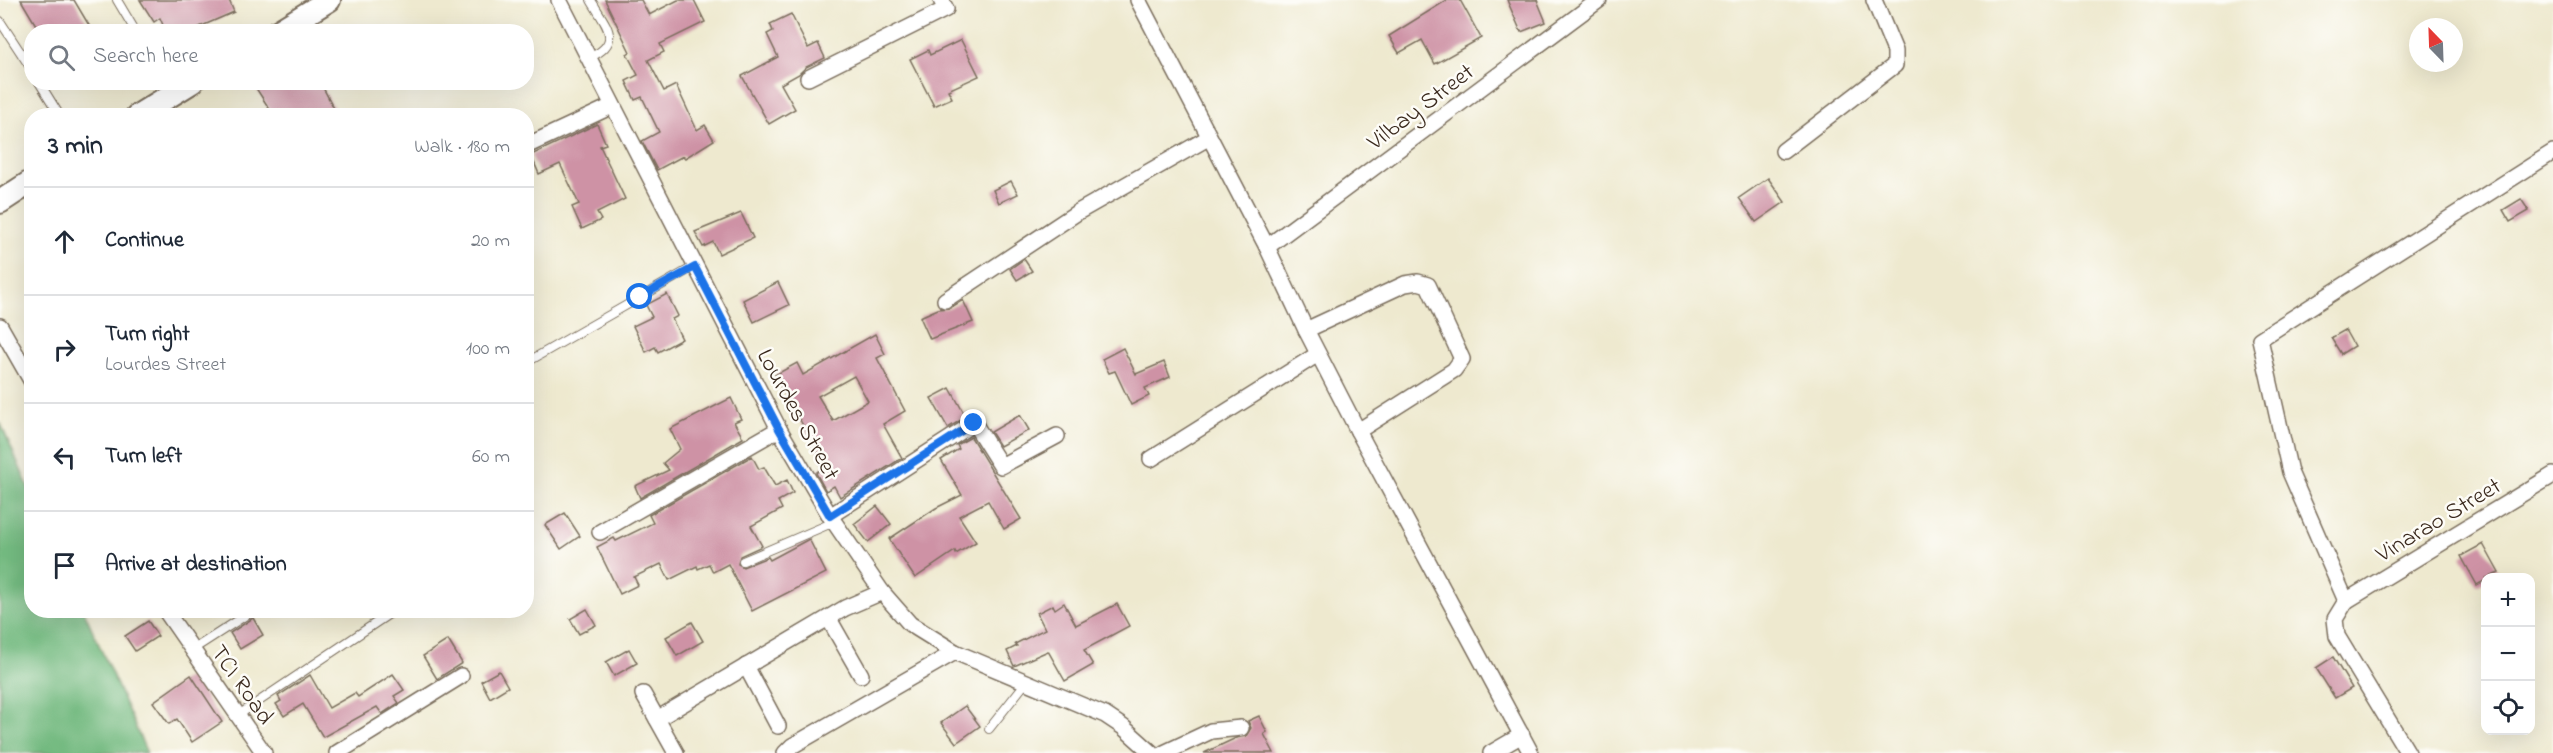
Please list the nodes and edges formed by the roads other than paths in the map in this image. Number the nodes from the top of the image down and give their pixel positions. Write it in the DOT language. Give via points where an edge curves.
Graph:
graph roads {
  1 [pos="117,0"];
  2 [pos="329,0"];
  3 [pos="559,0"];
  4 [pos="591,0"];
  5 [pos="941,0"];
  6 [pos="1138,0"];
  7 [pos="1599,0"];
  8 [pos="1874,0"];
  9 [pos="0,21"];
  10 [pos="131,24"];
  11 [pos="290,24"];
  12 [pos="24,58"];
  13 [pos="589,58"];
  14 [pos="808,78"];
  15 [pos="44,90"];
  16 [pos="173,90"];
  17 [pos="612,106"];
  18 [pos="55,108"];
  19 [pos="148,108"];
  20 [pos="1208,138"];
  21 [pos="534,142"];
  22 [pos="1783,151"];
  23 [pos="2553,152"];
  24 [pos="24,186"];
  25 [pos="0,202"];
  26 [pos="1267,247"];
  27 [pos="695,267"];
  28 [pos="945,300"];
  29 [pos="0,326"];
  30 [pos="1306,330"];
  31 [pos="1318,354"];
  32 [pos="534,358"];
  33 [pos="24,368"];
  34 [pos="779,429"];
  35 [pos="1358,430"];
  36 [pos="1057,436"];
  37 [pos="1151,459"];
  38 [pos="2553,475"];
  39 [pos="832,519"];
  40 [pos="600,532"];
  41 [pos="743,561"];
  42 [pos="882,592"];
  43 [pos="2346,601"];
  44 [pos="170,618"];
  45 [pos="242,618"];
  46 [pos="383,618"];
  47 [pos="829,619"];
  48 [pos="192,650"];
  49 [pos="955,652"];
  50 [pos="746,666"];
  51 [pos="461,675"];
  52 [pos="861,675"];
  53 [pos="1027,681"];
  54 [pos="643,694"];
  55 [pos="237,716"];
  56 [pos="657,719"];
  57 [pos="778,726"];
  58 [pos="1241,728"];
  59 [pos="989,729"];
  60 [pos="1522,735"];
  61 [pos="264,753"];
  62 [pos="337,753"];
  63 [pos="676,753"];
  64 [pos="785,753"];
  65 [pos="1152,753"];
  66 [pos="1164,753"];
  67 [pos="1491,753"];
  68 [pos="1531,753"];
  69 [pos="2408,753"];
  1 -- 10 [label="lane"];
  2 -- 11 [label="main road"];
  3 -- 13 [label="street, Lourdes Street"];
  4 -- 13 [label="lane" via="610,35 610,44"];
  5 -- 14 [label="street" via="946,9"];
  6 -- 20 [label="street"];
  7 -- 26 [label="street, Vilbay Street"];
  8 -- 22 [label="street" via="1894,51 1895,65"];
  9 -- 12 [label="lane"];
  13 -- 17 [label="street, Lourdes Street"];
  15 -- 18 [label="lane"];
  16 -- 19 [label="main road"];
  17 -- 21 [label="street"];
  17 -- 27 [label="street, Lourdes Street"];
  20 -- 26 [label="street"];
  20 -- 28 [label="street" via="1078,212"];
  23 -- 43 [label="street" via="2260,339 2290,472"];
  24 -- 25 [label="main road"];
  26 -- 30 [label="street"];
  27 -- 32 [label="lane"];
  27 -- 34 [label="street, Lourdes Street"];
  29 -- 33 [label="street"];
  30 -- 31 [label="street"];
  30 -- 35 [label="street" via="1405,284 1428,285 1462,359 1454,370"];
  31 -- 35 [label="street"];
  31 -- 37 [label="street"];
  34 -- 39 [label="street, Lourdes Street"];
  34 -- 40 [label="street"];
  35 -- 60 [label="street"];
  36 -- 39 [label="street" via="1001,466 974,423"];
  38 -- 43 [label="street, Vinarao Street"];
  39 -- 41 [label="lane"];
  39 -- 42 [label="street, Lourdes Street"];
  42 -- 47 [label="street"];
  42 -- 49 [label="street, Lourdes Street" via="910,624"];
  43 -- 69 [label="street" via="2335,619 2337,636"];
  44 -- 48 [label="street, TCI Road"];
  45 -- 48 [label="lane"];
  46 -- 55 [label="lane"];
  47 -- 50 [label="street"];
  47 -- 52 [label="street"];
  48 -- 55 [label="street, TCI Road"];
  49 -- 53 [label="street, Lourdes Street"];
  49 -- 64 [label="street"];
  50 -- 56 [label="street"];
  50 -- 57 [label="street"];
  51 -- 62 [label="street"];
  53 -- 59 [label="lane"];
  53 -- 65 [label="street, Lourdes Street" via="1105,715"];
  54 -- 56 [label="street"];
  55 -- 61 [label="street, TCI Road"];
  56 -- 63 [label="street"];
  58 -- 66 [label="street" via="1211,731"];
  60 -- 67 [label="street"];
  60 -- 68 [label="street"];
}
